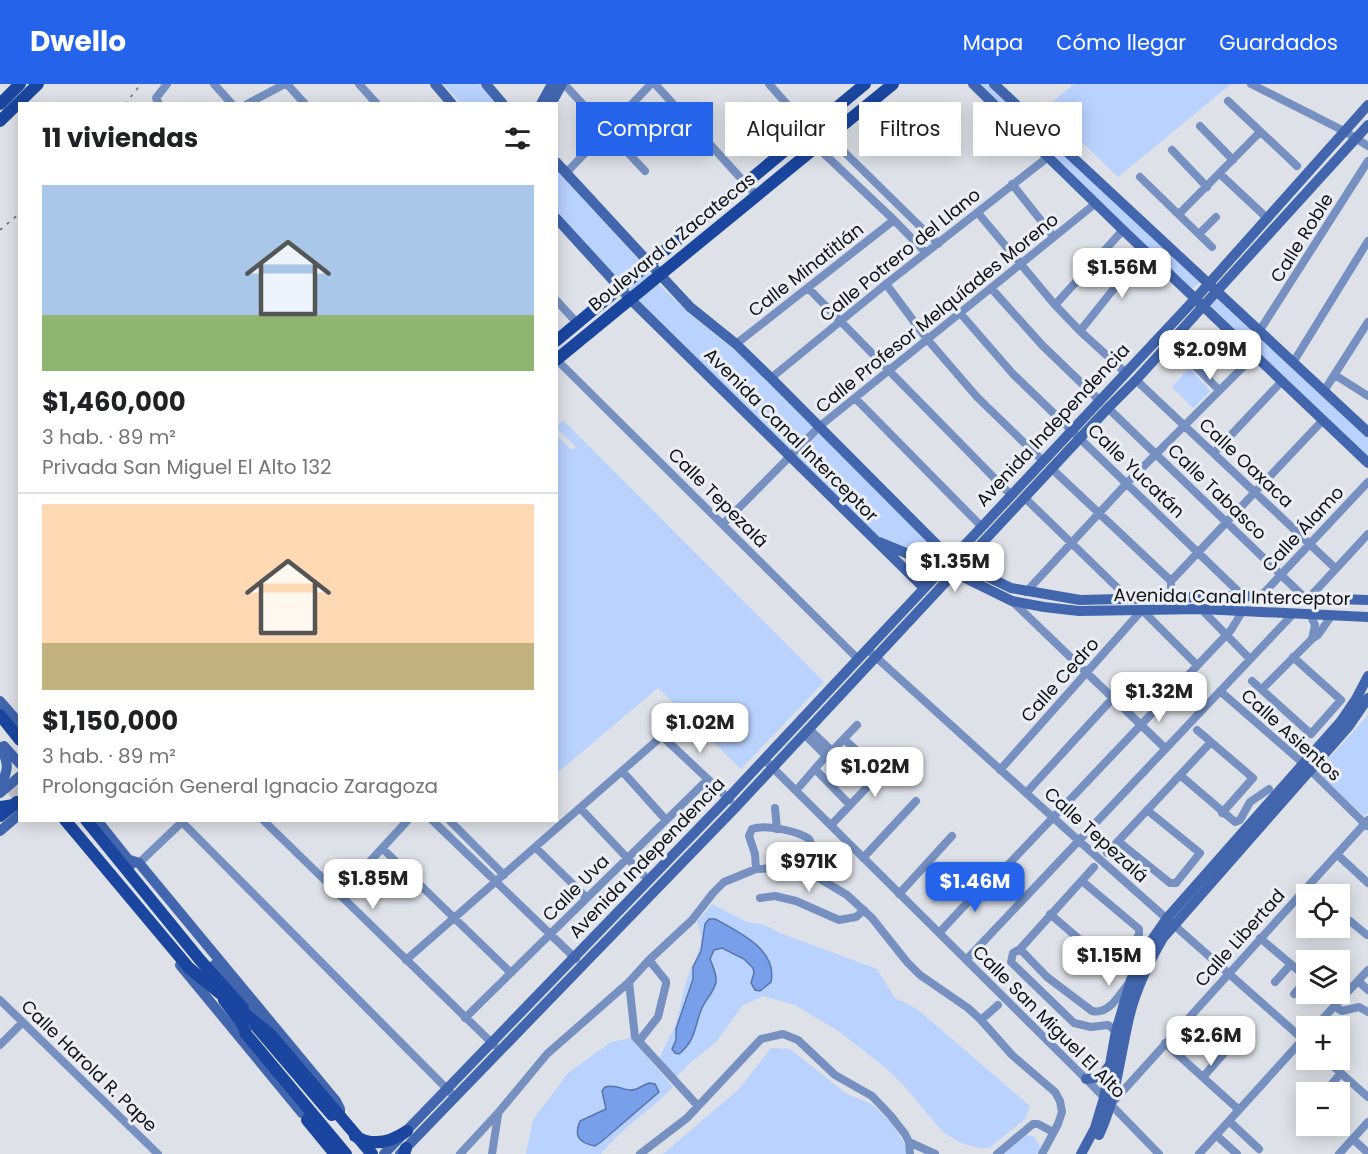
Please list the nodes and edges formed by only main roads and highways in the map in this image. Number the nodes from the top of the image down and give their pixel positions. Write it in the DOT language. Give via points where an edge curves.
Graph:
graph roads {
  1 [pos="20,84"];
  2 [pos="38,84"];
  3 [pos="435,84"];
  4 [pos="486,84"];
  5 [pos="552,84"];
  6 [pos="563,84"];
  7 [pos="865,84"];
  8 [pos="893,84"];
  9 [pos="973,84"];
  10 [pos="994,84"];
  11 [pos="19,102"];
  12 [pos="451,102"];
  13 [pos="501,102"];
  14 [pos="542,102"];
  15 [pos="551,102"];
  16 [pos="18,103"];
  17 [pos="0,104"];
  18 [pos="1368,105"];
  19 [pos="0,120"];
  20 [pos="1368,125"];
  21 [pos="560,167"];
  22 [pos="558,220"];
  23 [pos="649,265"];
  24 [pos="659,276"];
  25 [pos="1213,287"];
  26 [pos="621,289"];
  27 [pos="631,300"];
  28 [pos="1200,302"];
  29 [pos="558,339"];
  30 [pos="558,359"];
  31 [pos="1103,404"];
  32 [pos="1368,432"];
  33 [pos="1368,463"];
  34 [pos="1047,465"];
  35 [pos="873,539"];
  36 [pos="951,559"];
  37 [pos="943,567"];
  38 [pos="959,568"];
  39 [pos="924,588"];
  40 [pos="1231,597"];
  41 [pos="1286,598"];
  42 [pos="1368,600"];
  43 [pos="1202,609"];
  44 [pos="1242,612"];
  45 [pos="1368,617"];
  46 [pos="1368,676"];
  47 [pos="1368,698"];
  48 [pos="0,701"];
  49 [pos="0,715"];
  50 [pos="18,722"];
  51 [pos="0,727"];
  52 [pos="18,738"];
  53 [pos="0,741"];
  54 [pos="12,752"];
  55 [pos="1306,767"];
  56 [pos="18,782"];
  57 [pos="18,790"];
  58 [pos="10,804"];
  59 [pos="0,806"];
  60 [pos="69,822"];
  61 [pos="69,822"];
  62 [pos="69,822"];
  63 [pos="95,822"];
  64 [pos="95,822"];
  65 [pos="0,831"];
  66 [pos="96,855"];
  67 [pos="127,859"];
  68 [pos="1170,921"];
  69 [pos="200,943"];
  70 [pos="238,989"];
  71 [pos="251,1026"];
  72 [pos="279,1039"];
  73 [pos="496,1047"];
  74 [pos="1112,1060"];
  75 [pos="1086,1079"];
  76 [pos="293,1090"];
  77 [pos="451,1093"];
  78 [pos="1108,1101"];
  79 [pos="302,1113"];
  80 [pos="344,1125"];
  81 [pos="407,1131"];
  82 [pos="403,1152"];
  83 [pos="335,1154"];
  84 [pos="346,1154"];
  85 [pos="351,1154"];
  86 [pos="368,1154"];
  87 [pos="384,1154"];
  88 [pos="1082,1154"];
  89 [pos="1089,1154"];
  1 -- 17 [label="main road"];
  2 -- 11 [label="main road"];
  3 -- 12 [label="main road"];
  4 -- 13 [label="main road"];
  5 -- 14 [label="main road"];
  6 -- 15 [label="main road"];
  7 -- 23 [label="main road, Boulevard a Zacatecas"];
  8 -- 24 [label="main road, Boulevard a Zacatecas"];
  9 -- 28 [label="main road"];
  10 -- 25 [label="main road"];
  16 -- 19 [label="main road"];
  18 -- 25 [label="main road, Avenida Independencia" via="1306,172"];
  20 -- 25 [label="main road, Avenida Independencia"];
  21 -- 23 [label="main road, Avenida Canal Interceptor"];
  22 -- 26 [label="main road, Avenida Canal Interceptor"];
  23 -- 24 [label="main road, Avenida Canal Interceptor"];
  23 -- 26 [label="main road, Boulevard a Zacatecas"];
  24 -- 27 [label="main road, Boulevard a Zacatecas"];
  24 -- 36 [label="main road, Avenida Canal Interceptor" via="736,344"];
  25 -- 28 [label="main road, Avenida Independencia"];
  25 -- 32 [label="main road"];
  26 -- 27 [label="main road, Avenida Canal Interceptor"];
  26 -- 29 [label="main road, Boulevard a Zacatecas"];
  27 -- 30 [label="main road, Boulevard a Zacatecas"];
  27 -- 35 [label="main road, Avenida Canal Interceptor"];
  28 -- 31 [label="main road, Avenida Independencia" via="1125,372"];
  28 -- 31 [label="main road, Avenida Independencia" via="1136,380"];
  28 -- 33 [label="main road"];
  31 -- 34 [label="main road, Avenida Independencia" via="1072,429"];
  31 -- 34 [label="main road, Avenida Independencia" via="1080,438"];
  34 -- 36 [label="main road, Avenida Independencia" via="1010,494"];
  34 -- 38 [label="main road, Avenida Independencia" via="1024,498"];
  35 -- 37 [label="main road, Avenida Canal Interceptor"];
  35 -- 39 [label="main road"];
  36 -- 37 [label="main road, Avenida Independencia"];
  36 -- 38 [label="main road, Avenida Canal Interceptor"];
  37 -- 38 [label="main road, Avenida Canal Interceptor"];
  37 -- 39 [label="main road, Avenida Independencia"];
  38 -- 40 [label="main road, Avenida Canal Interceptor" via="1026,592 1080,600"];
  38 -- 43 [label="main road, Avenida Canal Interceptor" via="1012,601 1044,607 1079,611"];
  38 -- 73 [label="main road, Avenida Independencia" via="736,807 583,965"];
  39 -- 73 [label="main road, Avenida Independencia" via="574,957"];
  40 -- 41 [label="main road, Avenida Canal Interceptor"];
  40 -- 43 [label="main road" via="1230,604"];
  41 -- 42 [label="main road, Avenida Canal Interceptor"];
  41 -- 44 [label="main road" via="1244,605"];
  43 -- 44 [label="main road, Avenida Canal Interceptor"];
  44 -- 45 [label="main road, Avenida Canal Interceptor"];
  46 -- 55 [label="main road" via="1356,699"];
  47 -- 55 [label="main road" via="1349,726"];
  48 -- 50 [label="main road"];
  49 -- 52 [label="main road"];
  51 -- 54 [label="main road"];
  53 -- 54 [label="main road"];
  54 -- 58 [label="main road" via="7,773"];
  55 -- 68 [label="main road"];
  55 -- 68 [label="main road" via="1283,786"];
  56 -- 58 [label="main road"];
  57 -- 58 [label="main road"];
  58 -- 59 [label="main road, bridge"];
  58 -- 65 [label="main road"];
  60 -- 66 [label="main road"];
  61 -- 71 [label="main road, bridge"];
  62 -- 86 [label="main road, bridge" via="196,975 271,1035"];
  63 -- 71 [label="main road, bridge"];
  64 -- 67 [label="main road"];
  66 -- 71 [label="main road"];
  66 -- 79 [label="main road" via="104,873"];
  67 -- 69 [label="main road"];
  67 -- 69 [label="main road" via="139,863"];
  68 -- 74 [label="main road" via="1144,951 1131,980"];
  68 -- 78 [label="main road" via="1135,996"];
  69 -- 70 [label="main road"];
  70 -- 71 [label="main road"];
  70 -- 72 [label="main road"];
  71 -- 72 [label="main road"];
  71 -- 76 [label="main road"];
  71 -- 85 [label="main road"];
  71 -- 86 [label="main road"];
  72 -- 80 [label="main road"];
  73 -- 77 [label="main road, Avenida Independencia"];
  74 -- 75 [label="main road" via="1101,1077"];
  74 -- 78 [label="main road"];
  76 -- 79 [label="main road"];
  76 -- 84 [label="main road"];
  77 -- 81 [label="main road, Avenida Independencia"];
  77 -- 82 [label="main road, Avenida Independencia"];
  78 -- 88 [label="main road"];
  78 -- 89 [label="main road"];
  79 -- 83 [label="main road"];
  80 -- 81 [label="main road" via="358,1138 370,1142 390,1140"];
  80 -- 86 [label="main road"];
  81 -- 87 [label="main road, Avenida Independencia"];
}
